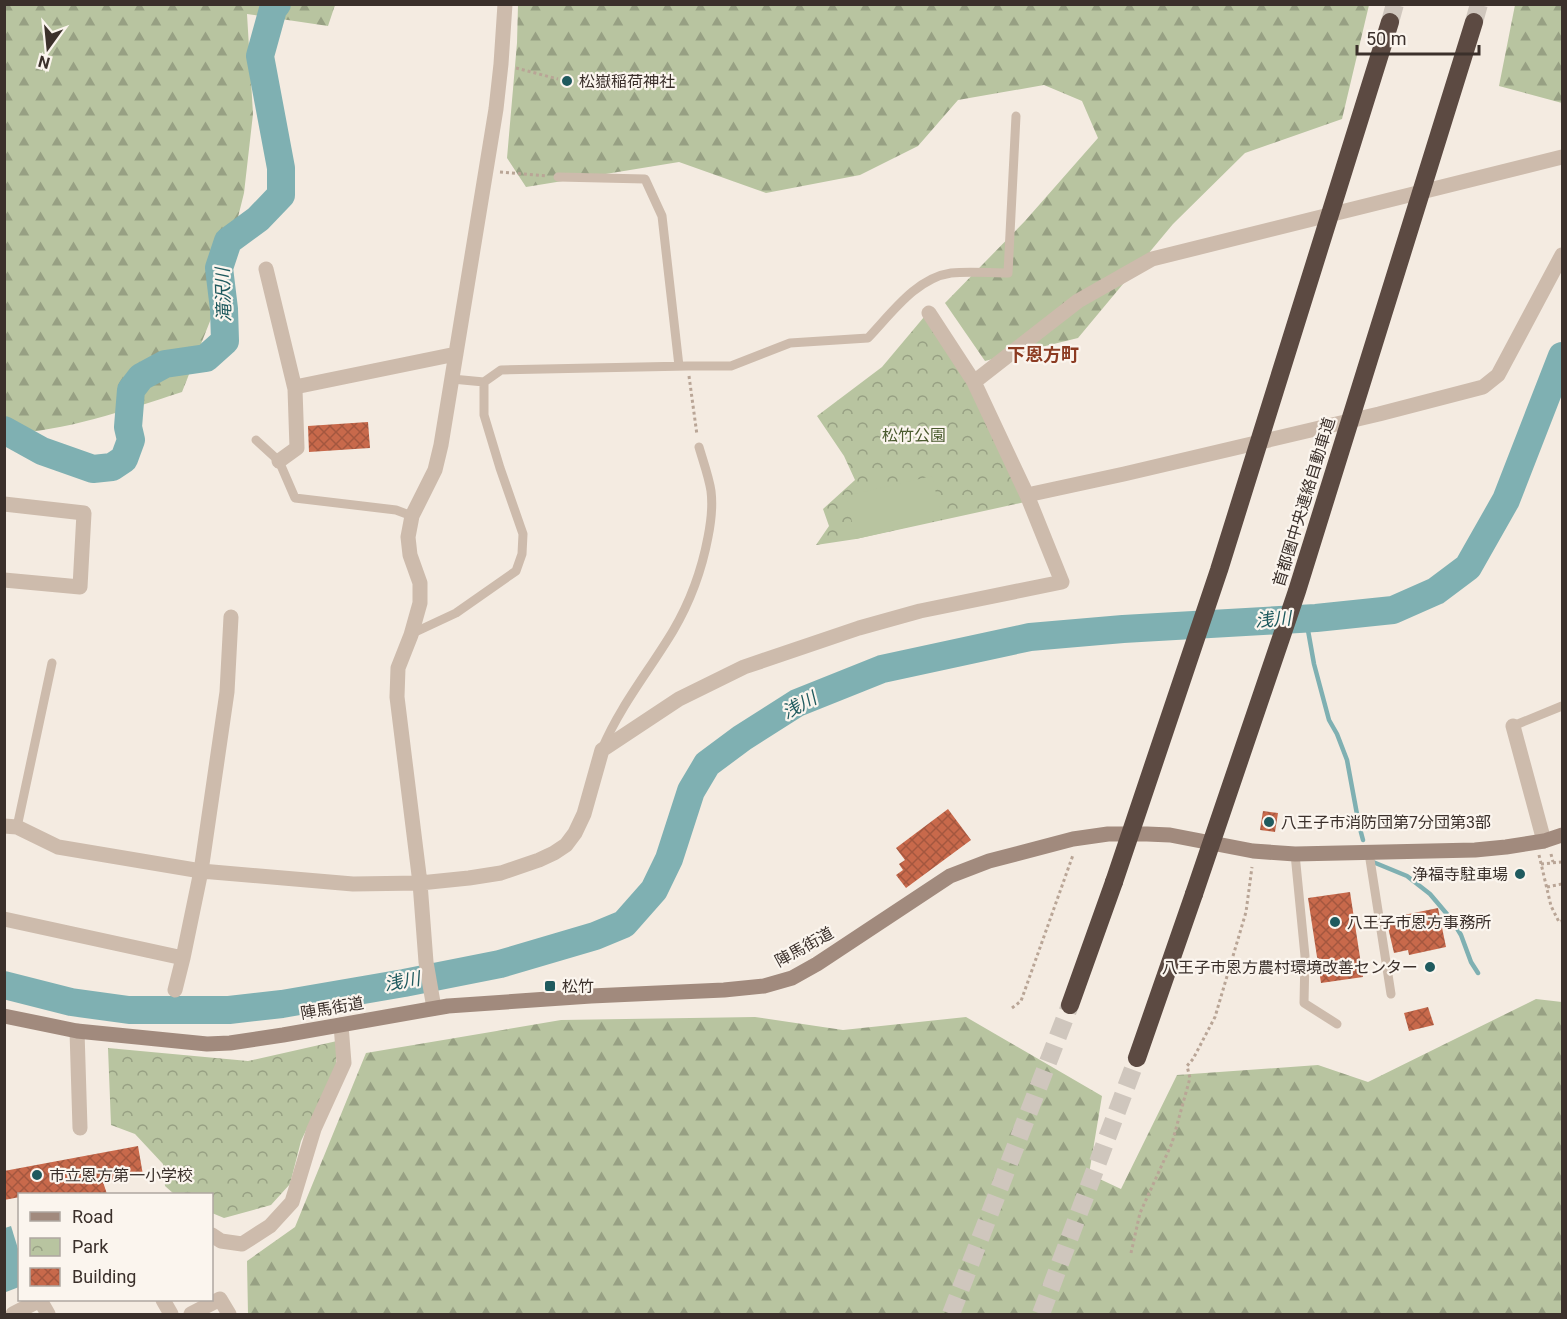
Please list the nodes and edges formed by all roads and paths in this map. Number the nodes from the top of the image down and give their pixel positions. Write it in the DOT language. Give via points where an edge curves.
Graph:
graph roads {
  1 [pos="505,4"];
  2 [pos="1390,22"];
  3 [pos="1474,22"];
  4 [pos="517,68"];
  5 [pos="558,79"];
  6 [pos="1016,116"];
  7 [pos="1563,157"];
  8 [pos="486,171"];
  9 [pos="558,177"];
  10 [pos="1563,255"];
  11 [pos="266,269"];
  12 [pos="929,313"];
  13 [pos="456,354"];
  14 [pos="684,366"];
  15 [pos="452,380"];
  16 [pos="484,382"];
  17 [pos="974,382"];
  18 [pos="295,387"];
  19 [pos="256,440"];
  20 [pos="699,447"];
  21 [pos="279,461"];
  22 [pos="1027,495"];
  23 [pos="4,504"];
  24 [pos="412,516"];
  25 [pos="4,580"];
  26 [pos="231,617"];
  27 [pos="411,635"];
  28 [pos="52,663"];
  29 [pos="1563,706"];
  30 [pos="1513,726"];
  31 [pos="602,750"];
  32 [pos="11,827"];
  33 [pos="1563,836"];
  34 [pos="1072,839"];
  35 [pos="1544,841"];
  36 [pos="1253,851"];
  37 [pos="1369,853"];
  38 [pos="1295,854"];
  39 [pos="1563,862"];
  40 [pos="201,872"];
  41 [pos="420,883"];
  42 [pos="1563,884"];
  43 [pos="1547,887"];
  44 [pos="4,919"];
  45 [pos="1563,921"];
  46 [pos="183,958"];
  47 [pos="175,990"];
  48 [pos="1391,994"];
  49 [pos="433,1003"];
  50 [pos="1070,1005"];
  51 [pos="1012,1008"];
  52 [pos="4,1016"];
  53 [pos="1337,1024"];
  54 [pos="341,1025"];
  55 [pos="77,1031"];
  56 [pos="1137,1058"];
  57 [pos="80,1128"];
  58 [pos="213,1236"];
  59 [pos="1131,1253"];
  60 [pos="38,1301"];
  61 [pos="13,1314"];
  62 [pos="191,1314"];
  63 [pos="229,1314"];
  1 -- 8 [label="street"];
  2 -- 50 [label="highway, bridge" via="1219,570"];
  3 -- 56 [label="highway, 首都圏中央連絡自動車道, bridge" via="1297,591"];
  4 -- 5 [label="path"];
  6 -- 14 [label="lane" via="1008,273 951,273 931,279 868,338 790,344 731,366"];
  7 -- 17 [label="street" via="1152,258 1078,301"];
  8 -- 9 [label="path"];
  8 -- 13 [label="street"];
  9 -- 14 [label="lane" via="645,179 662,216"];
  10 -- 22 [label="street" via="1498,375 1483,387"];
  11 -- 18 [label="street"];
  12 -- 17 [label="street"];
  13 -- 15 [label="street"];
  13 -- 18 [label="street"];
  14 -- 16 [label="lane" via="501,370"];
  14 -- 20 [label="path"];
  15 -- 16 [label="lane"];
  15 -- 24 [label="street" via="435,470"];
  16 -- 27 [label="lane" via="484,415 523,534 522,554 516,571 456,612"];
  17 -- 22 [label="street"];
  18 -- 21 [label="street" via="297,448"];
  19 -- 21 [label="lane"];
  20 -- 31 [label="lane" via="711,490 705,554 674,630 624,706"];
  21 -- 24 [label="lane" via="294,498 396,510"];
  22 -- 31 [label="street" via="1062,582 910,614 744,667 679,699"];
  23 -- 25 [label="street" via="84,513 80,587"];
  24 -- 27 [label="street" via="408,537 420,583 420,603"];
  26 -- 40 [label="street" via="227,692"];
  27 -- 41 [label="street" via="398,668 397,697"];
  28 -- 32 [label="lane"];
  29 -- 30 [label="lane"];
  30 -- 35 [label="street"];
  31 -- 41 [label="street" via="585,814 566,845 539,860 501,873"];
  32 -- 40 [label="street" via="58,847"];
  33 -- 35 [label="main road, 陣馬街道"];
  34 -- 36 [label="main road, 陣馬街道" via="1108,834 1170,835"];
  34 -- 49 [label="main road, 陣馬街道" via="989,861 950,876 817,964 792,978 764,986 460,1005"];
  34 -- 51 [label="path" via="1072,859 1021,1001"];
  35 -- 37 [label="main road, 陣馬街道" via="1475,850"];
  36 -- 38 [label="main road, 陣馬街道"];
  36 -- 59 [label="path" via="1246,912 1215,1017 1187,1066 1190,1078 1172,1143 1140,1213"];
  37 -- 38 [label="main road, 陣馬街道"];
  37 -- 48 [label="lane"];
  38 -- 53 [label="lane" via="1305,956 1304,1003"];
  39 -- 43 [label="path" via="1541,864"];
  40 -- 41 [label="street" via="353,885"];
  40 -- 46 [label="street"];
  41 -- 49 [label="street"];
  42 -- 43 [label="path"];
  43 -- 45 [label="path" via="1551,906 1559,922"];
  44 -- 46 [label="street"];
  46 -- 47 [label="street"];
  49 -- 54 [label="main road, 陣馬街道"];
  52 -- 55 [label="main road, 陣馬街道"];
  54 -- 55 [label="main road, 陣馬街道" via="207,1044"];
  54 -- 58 [label="street" via="344,1063 314,1129 292,1203 270,1226 242,1244"];
  55 -- 57 [label="street"];
  60 -- 61 [label="street"];
  62 -- 63 [label="street" via="220,1299"];
}
